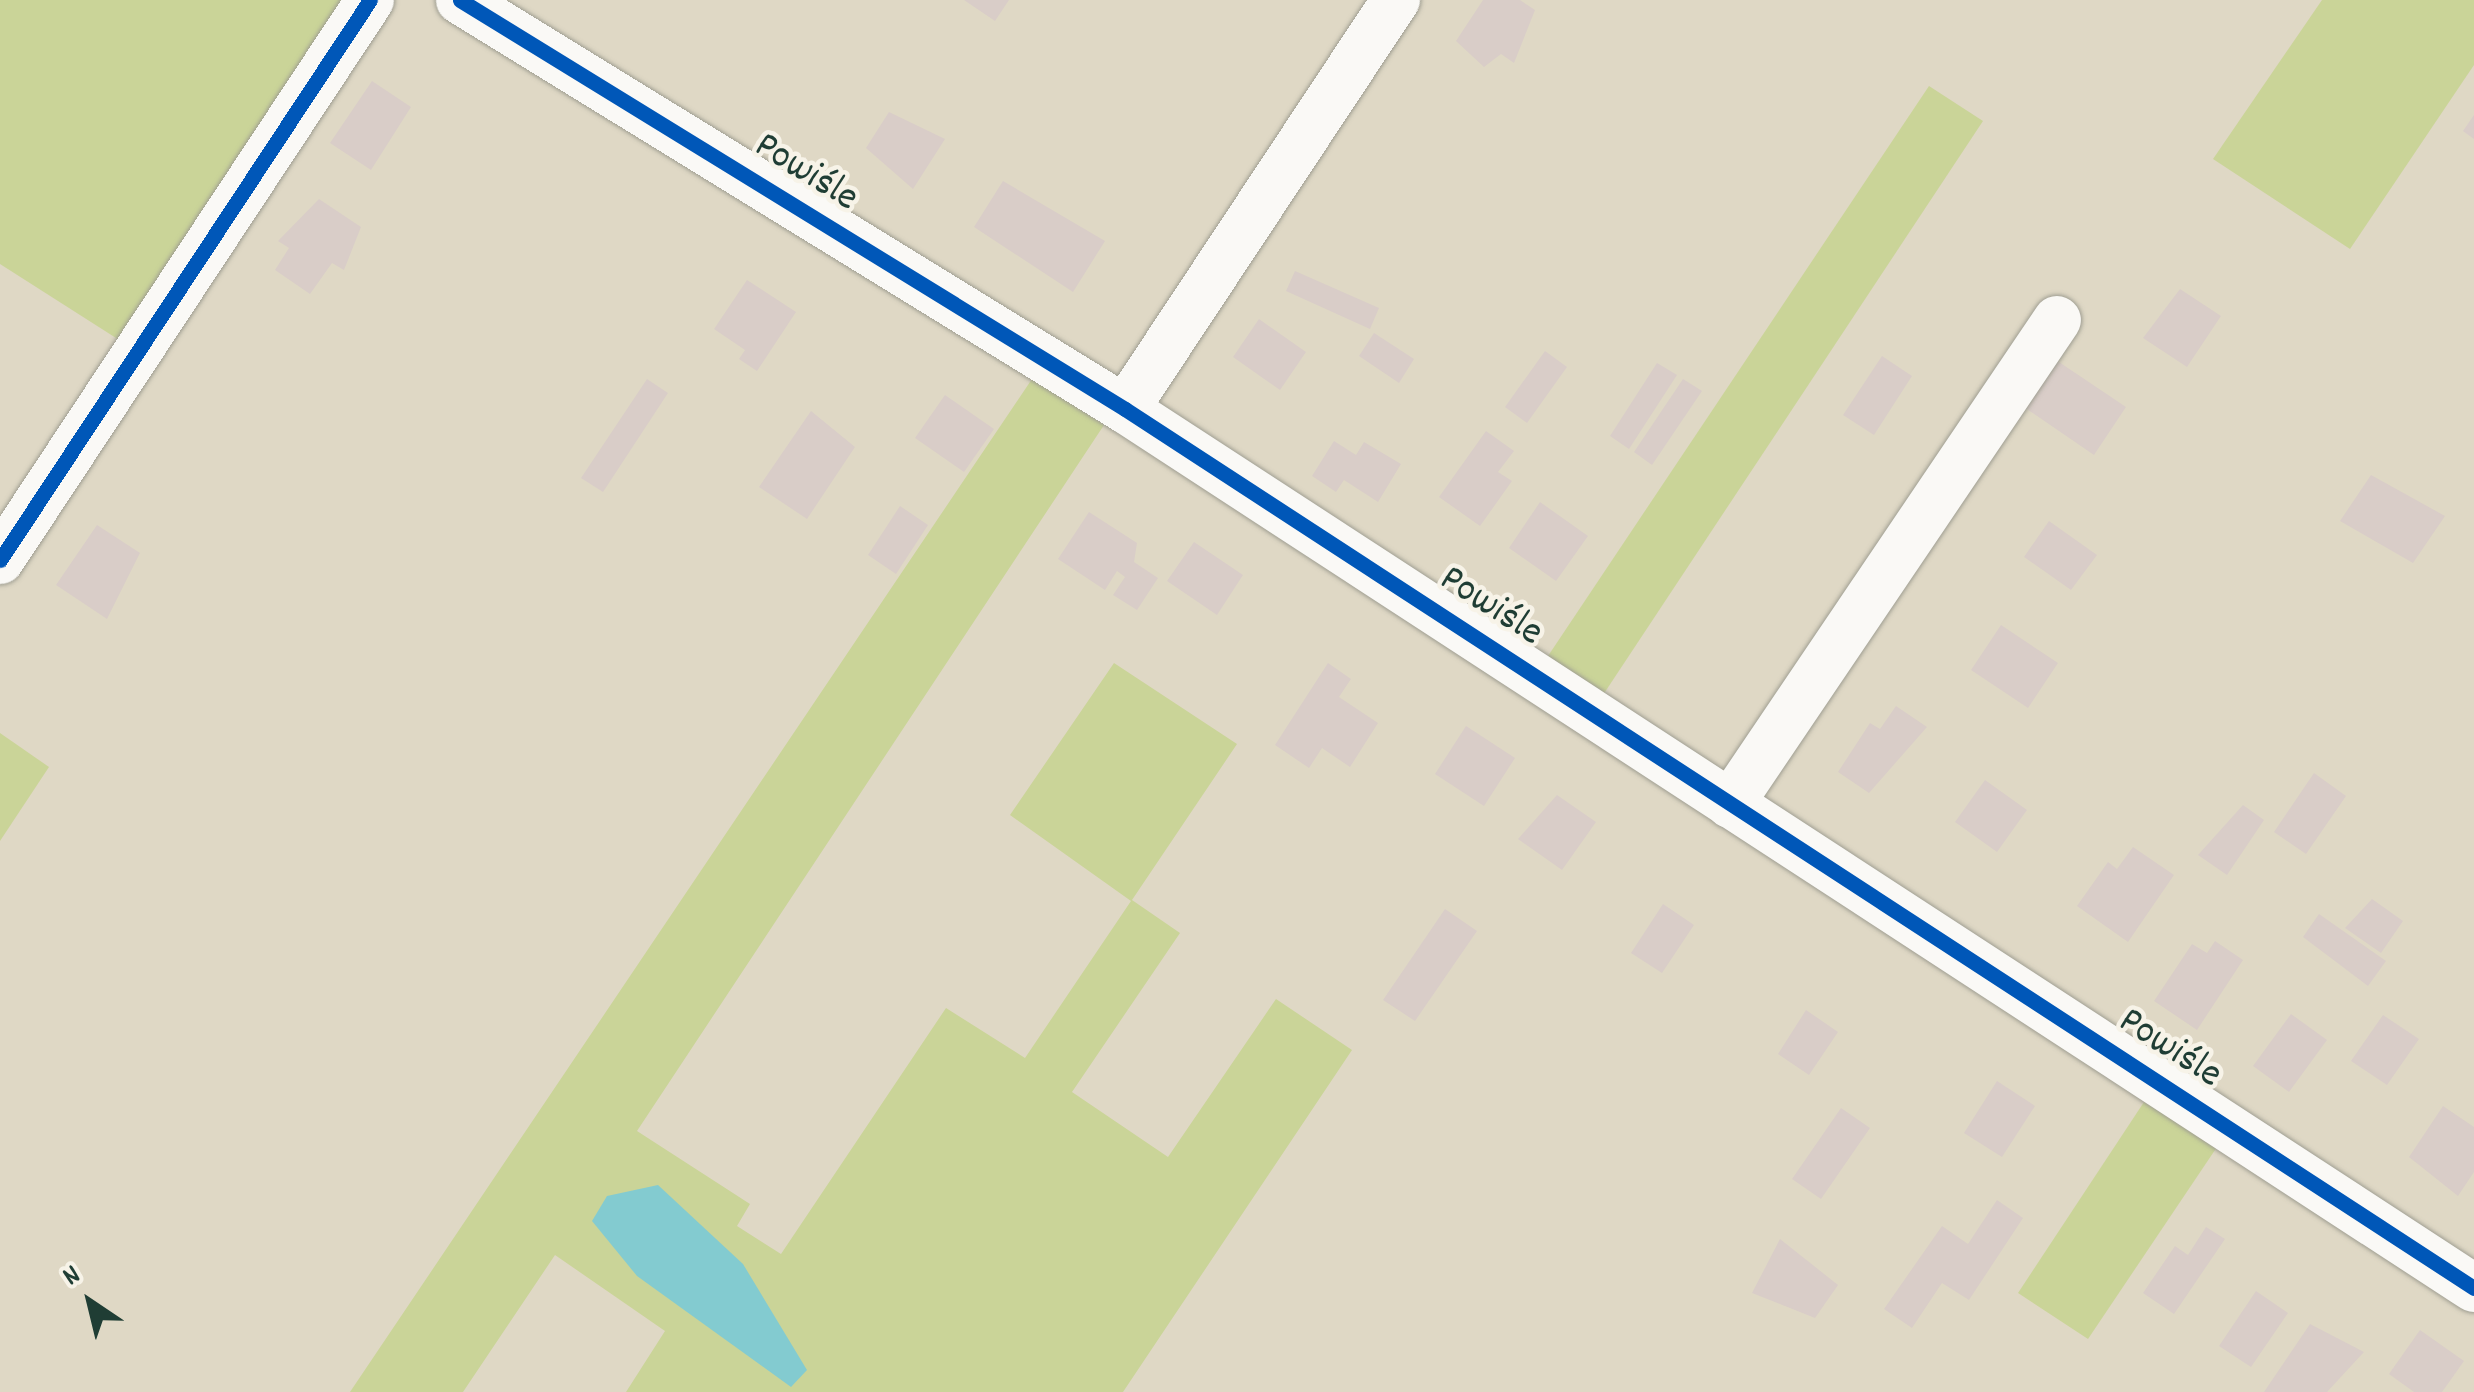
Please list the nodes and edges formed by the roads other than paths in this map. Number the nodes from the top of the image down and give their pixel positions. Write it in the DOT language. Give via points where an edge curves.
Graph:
graph roads {
  1 [pos="370,0"];
  2 [pos="460,0"];
  3 [pos="1396,0"];
  4 [pos="2057,320"];
  5 [pos="1125,409"];
  6 [pos="0,560"];
  7 [pos="1730,804"];
  8 [pos="2474,1288"];
  1 -- 6 [label="street"];
  2 -- 5 [label="street, Powiśle"];
  3 -- 5 [label="street"];
  4 -- 7 [label="street"];
  5 -- 7 [label="street, Powiśle"];
  7 -- 8 [label="street, Powiśle"];
}
